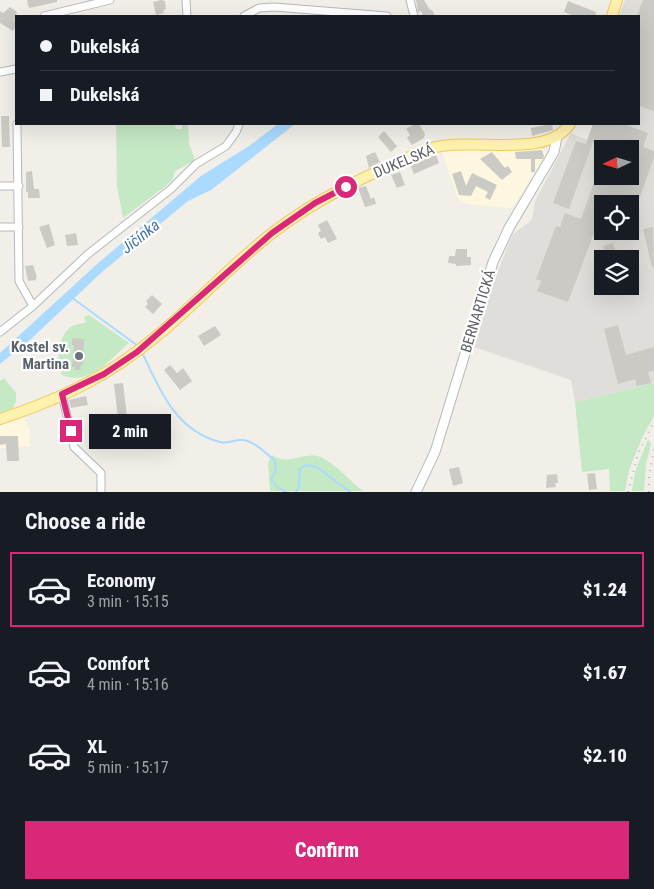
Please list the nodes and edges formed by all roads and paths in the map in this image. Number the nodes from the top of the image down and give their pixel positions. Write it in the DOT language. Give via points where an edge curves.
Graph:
graph roads {
  1 [pos="110,0"];
  2 [pos="186,0"];
  3 [pos="410,0"];
  4 [pos="617,0"];
  5 [pos="48,15"];
  6 [pos="187,15"];
  7 [pos="246,15"];
  8 [pos="355,15"];
  9 [pos="414,15"];
  10 [pos="612,15"];
  11 [pos="15,69"];
  12 [pos="0,72"];
  13 [pos="18,125"];
  14 [pos="239,125"];
  15 [pos="569,125"];
  16 [pos="557,137"];
  17 [pos="0,186"];
  18 [pos="19,186"];
  19 [pos="0,227"];
  20 [pos="19,227"];
  21 [pos="33,306"];
  22 [pos="0,332"];
  23 [pos="62,394"];
  24 [pos="0,419"];
  25 [pos="101,492"];
  26 [pos="416,492"];
  1 -- 5 [label="street"];
  2 -- 6 [label="street"];
  3 -- 9 [label="street"];
  4 -- 10 [label="main road"];
  7 -- 8 [label="street" via="260,8 274,7"];
  11 -- 12 [label="street"];
  13 -- 18 [label="street"];
  14 -- 21 [label="street" via="226,146 196,164 171,189 88,254"];
  15 -- 16 [label="main road, DUKELSKÁ"];
  16 -- 23 [label="main road, DUKELSKÁ" via="539,144 433,147 315,203 272,233 137,352 104,374"];
  16 -- 26 [label="street, BERNARTICKÁ" via="554,152 493,262 435,452"];
  17 -- 18 [label="street"];
  18 -- 20 [label="street"];
  19 -- 20 [label="street"];
  20 -- 21 [label="street" via="19,281"];
  21 -- 22 [label="street"];
  23 -- 24 [label="main road, DUKELSKÁ"];
  23 -- 25 [label="street" via="74,447 101,474"];
}
